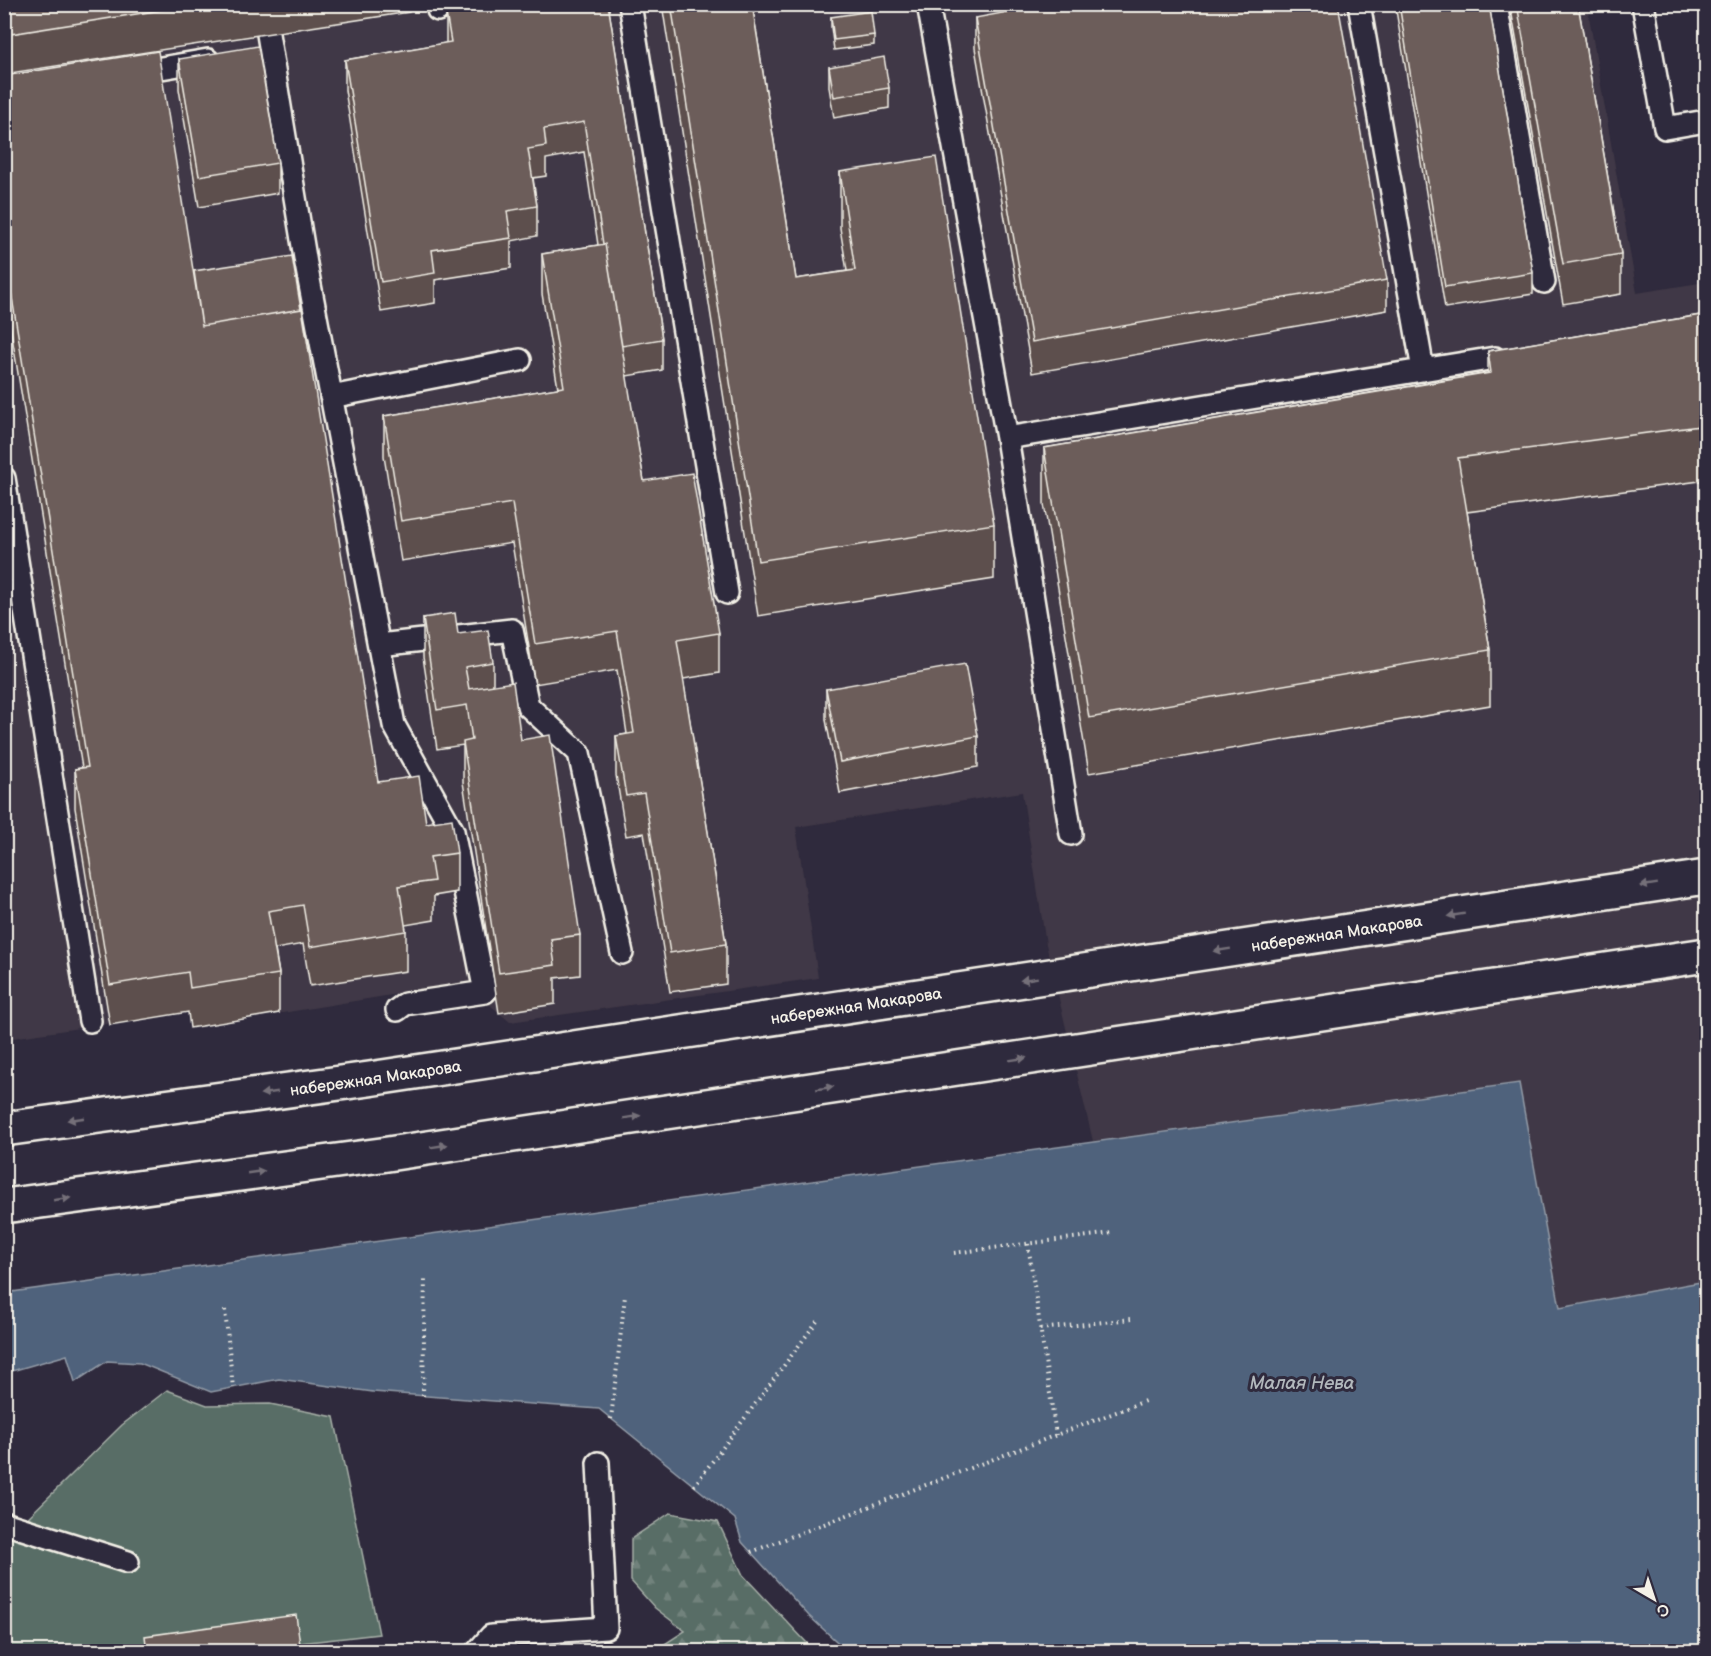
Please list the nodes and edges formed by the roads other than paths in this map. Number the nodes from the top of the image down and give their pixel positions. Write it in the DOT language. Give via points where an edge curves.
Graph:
graph roads {
  1 [pos="630,4"];
  2 [pos="927,4"];
  3 [pos="1359,4"];
  4 [pos="1496,4"];
  5 [pos="1643,4"];
  6 [pos="248,54"];
  7 [pos="225,58"];
  8 [pos="109,78"];
  9 [pos="1707,121"];
  10 [pos="1544,282"];
  11 [pos="1495,358"];
  12 [pos="520,360"];
  13 [pos="1423,370"];
  14 [pos="331,397"];
  15 [pos="1007,438"];
  16 [pos="4,478"];
  17 [pos="727,593"];
  18 [pos="379,645"];
  19 [pos="1071,834"];
  20 [pos="1707,877"];
  21 [pos="622,953"];
  22 [pos="1707,955"];
  23 [pos="397,1010"];
  24 [pos="90,1021"];
  25 [pos="4,1129"];
  26 [pos="4,1206"];
  27 [pos="598,1463"];
  28 [pos="4,1523"];
  29 [pos="128,1562"];
  30 [pos="477,1652"];
  1 -- 17 [label="lane"];
  2 -- 15 [label="lane"];
  3 -- 13 [label="lane"];
  4 -- 10 [label="lane"];
  5 -- 9 [label="lane" via="1665,128"];
  6 -- 14 [label="lane" via="270,42"];
  7 -- 8 [label="lane"];
  11 -- 13 [label="lane"];
  12 -- 14 [label="lane"];
  13 -- 15 [label="lane"];
  14 -- 18 [label="lane"];
  15 -- 19 [label="lane"];
  16 -- 24 [label="lane"];
  18 -- 21 [label="lane" via="512,630 528,706 579,753"];
  18 -- 23 [label="lane" via="394,725 453,831 485,992 405,1004"];
  20 -- 25 [label="main road, набережная Макарова, one-way" via="369,1079"];
  26 -- 22 [label="main road, one-way" via="381,1155"];
  27 -- 30 [label="lane" via="606,1628 491,1636"];
  28 -- 29 [label="lane"];
}
